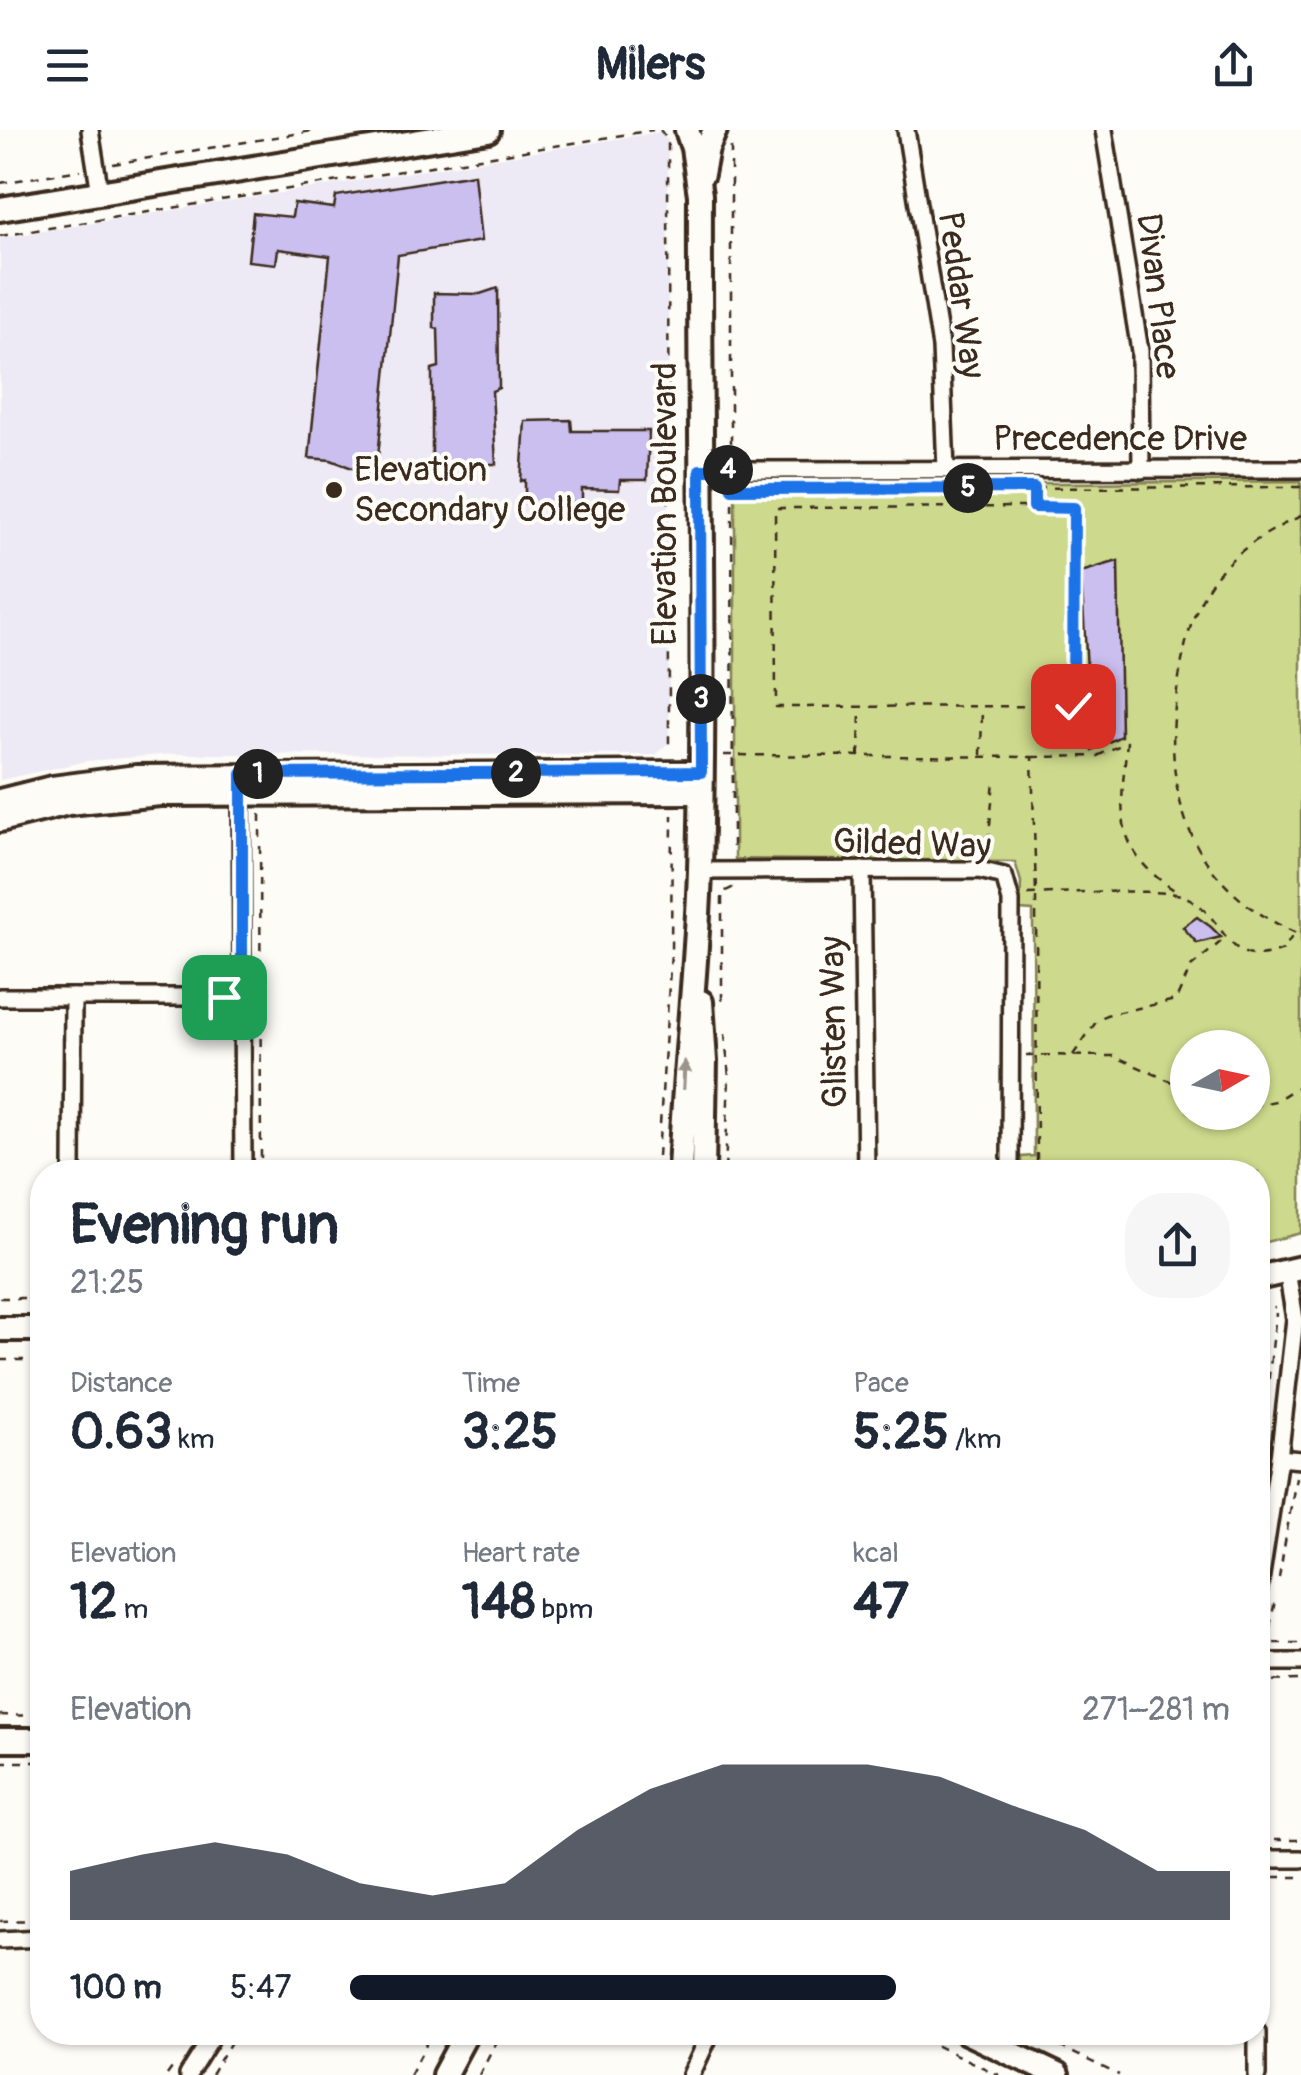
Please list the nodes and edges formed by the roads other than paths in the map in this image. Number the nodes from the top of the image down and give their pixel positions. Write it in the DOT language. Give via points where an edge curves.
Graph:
graph roads {
  1 [pos="90,130"];
  2 [pos="488,130"];
  3 [pos="687,130"];
  4 [pos="906,130"];
  5 [pos="1104,130"];
  6 [pos="724,136"];
  7 [pos="100,193"];
  8 [pos="700,195"];
  9 [pos="0,210"];
  10 [pos="1301,469"];
  11 [pos="700,470"];
  12 [pos="946,470"];
  13 [pos="1141,470"];
  14 [pos="701,782"];
  15 [pos="241,783"];
  16 [pos="0,801"];
  17 [pos="0,820"];
  18 [pos="862,870"];
  19 [pos="700,871"];
  20 [pos="697,934"];
  21 [pos="72,997"];
  22 [pos="242,997"];
  23 [pos="0,998"];
  24 [pos="72,1160"];
  25 [pos="242,1160"];
  26 [pos="681,1160"];
  27 [pos="703,1160"];
  28 [pos="866,1160"];
  29 [pos="1010,1160"];
  30 [pos="1294,1269"];
  31 [pos="0,1329"];
  32 [pos="30,1329"];
  33 [pos="1279,1458"];
  34 [pos="1301,1460"];
  35 [pos="1270,1516"];
  36 [pos="1270,1662"];
  37 [pos="1301,1662"];
  38 [pos="0,1740"];
  39 [pos="30,1740"];
  40 [pos="1301,1858"];
  41 [pos="1270,1859"];
  42 [pos="30,1939"];
  43 [pos="0,1940"];
  44 [pos="207,2045"];
  45 [pos="460,2045"];
  46 [pos="705,2045"];
  47 [pos="994,2045"];
  48 [pos="1257,2045"];
  49 [pos="188,2075"];
  50 [pos="444,2075"];
  51 [pos="690,2075"];
  52 [pos="1057,2075"];
  53 [pos="1257,2075"];
  1 -- 7 [label="street"];
  2 -- 7 [label="street"];
  3 -- 8 [label="street, Elevation Boulevard"];
  4 -- 12 [label="street, Peddar Way" via="942,359"];
  5 -- 13 [label="street, Divan Place" via="1140,351"];
  6 -- 8 [label="street, Elevation Boulevard" via="704,163"];
  7 -- 9 [label="street"];
  8 -- 11 [label="street, Elevation Boulevard"];
  10 -- 13 [label="street, Precedence Drive"];
  11 -- 12 [label="street, Precedence Drive"];
  11 -- 14 [label="street, Elevation Boulevard"];
  12 -- 13 [label="street, Precedence Drive"];
  14 -- 15 [label="street"];
  14 -- 19 [label="street, Elevation Boulevard"];
  15 -- 16 [label="street" via="96,781"];
  15 -- 17 [label="street" via="123,796"];
  15 -- 22 [label="street"];
  18 -- 19 [label="street, Gilded Way"];
  18 -- 28 [label="street, Glisten Way"];
  18 -- 29 [label="street, Gilded Way" via="987,870 1004,876 1011,895"];
  19 -- 20 [label="street, Elevation Boulevard"];
  26 -- 20 [label="street, Elevation Boulevard, one-way"];
  20 -- 27 [label="street, Elevation Boulevard" via="706,1061"];
  21 -- 22 [label="street"];
  21 -- 23 [label="street"];
  21 -- 24 [label="street"];
  22 -- 25 [label="street"];
  30 -- 33 [label="street" via="1295,1320"];
  31 -- 32 [label="street"];
  33 -- 34 [label="street"];
  33 -- 35 [label="street"];
  36 -- 37 [label="street"];
  38 -- 39 [label="street"];
  40 -- 41 [label="street"];
  42 -- 43 [label="street"];
  44 -- 49 [label="street"];
  45 -- 50 [label="street"];
  46 -- 51 [label="street"];
  47 -- 52 [label="street"];
  48 -- 53 [label="street"];
}
